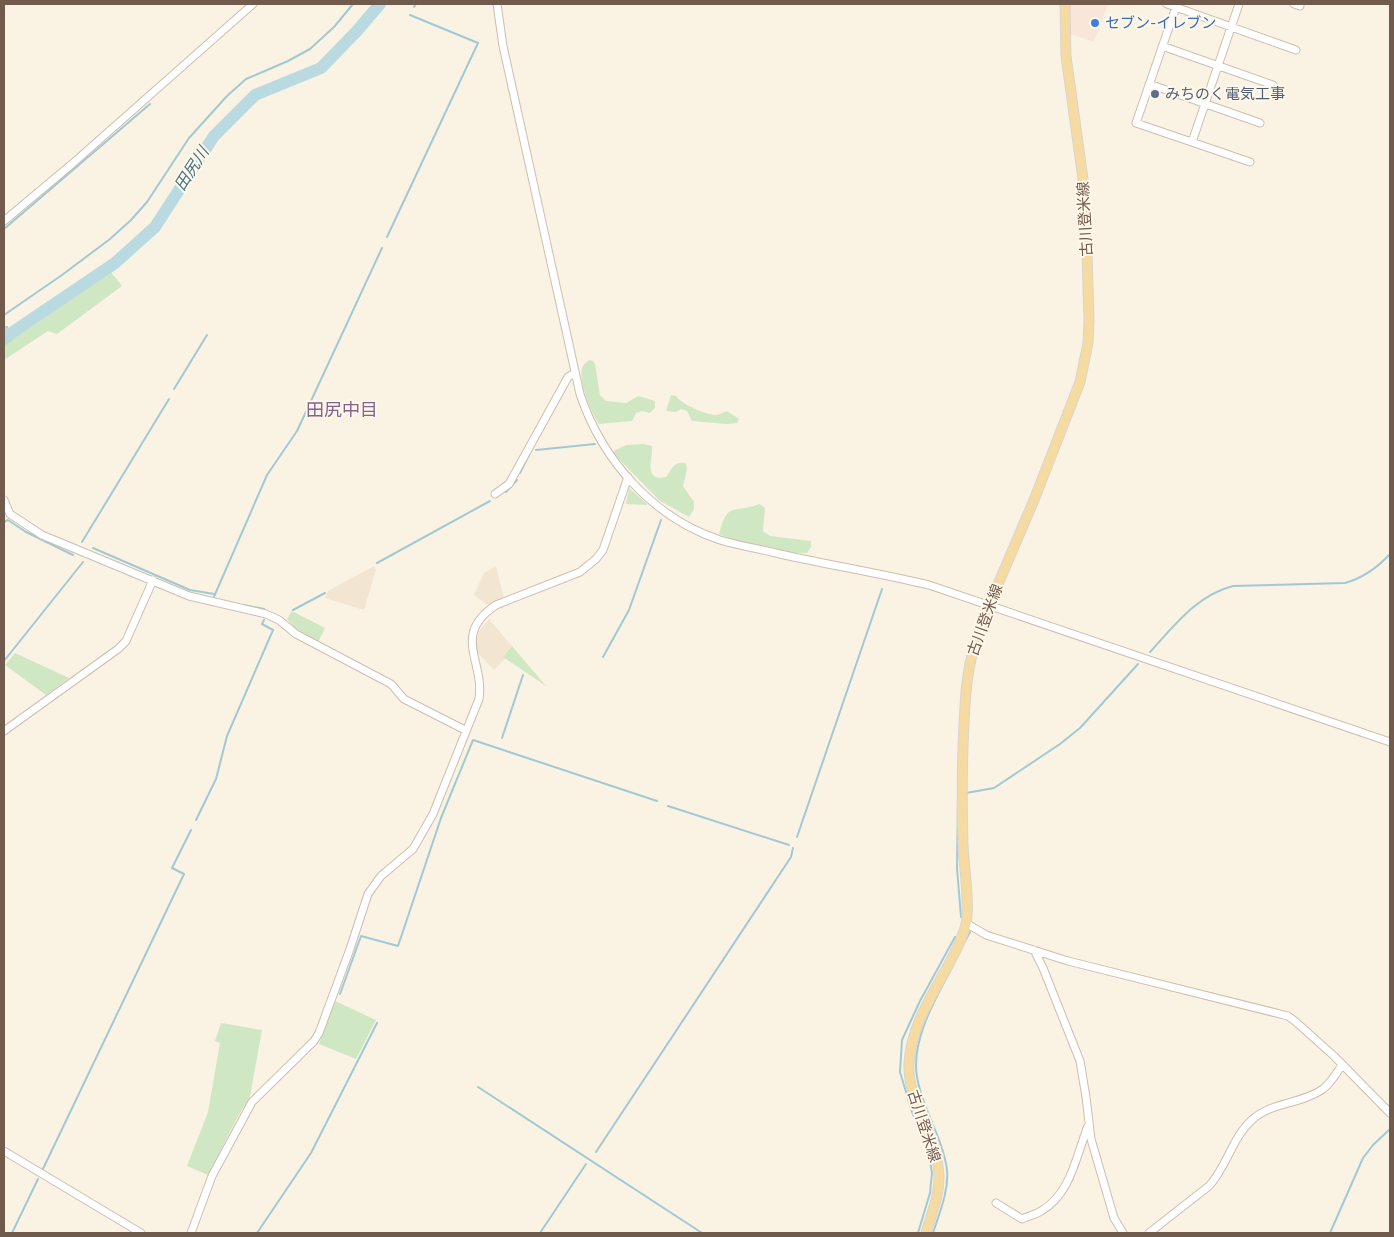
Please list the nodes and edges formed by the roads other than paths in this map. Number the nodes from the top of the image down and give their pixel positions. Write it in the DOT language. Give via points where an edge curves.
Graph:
graph roads {
  1 [pos="253,4"];
  2 [pos="497,4"];
  3 [pos="1065,4"];
  4 [pos="1167,4"];
  5 [pos="1239,4"];
  6 [pos="1176,5"];
  7 [pos="1231,27"];
  8 [pos="1162,46"];
  9 [pos="1296,50"];
  10 [pos="1218,66"];
  11 [pos="1149,84"];
  12 [pos="1273,85"];
  13 [pos="1205,104"];
  14 [pos="1260,123"];
  15 [pos="1192,142"];
  16 [pos="1250,162"];
  17 [pos="4,221"];
  18 [pos="575,373"];
  19 [pos="628,477"];
  20 [pos="495,494"];
  21 [pos="4,500"];
  22 [pos="153,580"];
  23 [pos="989,605"];
  24 [pos="465,730"];
  25 [pos="4,731"];
  26 [pos="1390,742"];
  27 [pos="966,923"];
  28 [pos="1034,950"];
  29 [pos="1342,1065"];
  30 [pos="1390,1113"];
  31 [pos="1089,1124"];
  32 [pos="4,1151"];
  33 [pos="996,1202"];
  34 [pos="141,1233"];
  35 [pos="191,1233"];
  36 [pos="926,1233"];
  37 [pos="1123,1233"];
  38 [pos="1149,1233"];
  1 -- 17 [label="street"];
  2 -- 18 [label="street" via="503,46"];
  3 -- 23 [label="main road, 古川登米線" via="1066,56 1083,179 1088,343 1080,382"];
  4 -- 6 [label="street"];
  5 -- 7 [label="street"];
  6 -- 7 [label="street"];
  6 -- 8 [label="street"];
  7 -- 9 [label="street"];
  7 -- 10 [label="street"];
  8 -- 10 [label="street"];
  8 -- 11 [label="street"];
  10 -- 12 [label="street"];
  10 -- 13 [label="street"];
  11 -- 13 [label="street"];
  11 -- 15 [label="street" via="1136,122"];
  13 -- 14 [label="street"];
  13 -- 15 [label="street"];
  15 -- 16 [label="street"];
  18 -- 19 [label="street" via="586,411 598,436"];
  18 -- 20 [label="street" via="568,376 509,484"];
  19 -- 23 [label="street" via="662,509 720,539 929,584"];
  19 -- 24 [label="street" via="603,550 596,559 580,572 496,605 485,614 473,632 472,648 480,692"];
  21 -- 22 [label="street" via="10,514 42,535"];
  22 -- 24 [label="street" via="189,596 279,620 296,634 391,684 404,699"];
  22 -- 25 [label="street" via="126,641"];
  23 -- 26 [label="street"];
  23 -- 27 [label="main road, 古川登米線" via="974,645 965,688 962,780"];
  24 -- 35 [label="street" via="433,814 412,849 381,876 368,894 319,1033 252,1102 212,1176"];
  27 -- 28 [label="street" via="986,934"];
  27 -- 36 [label="main road, 古川登米線" via="910,1047 911,1090 934,1149 939,1175"];
  28 -- 29 [label="street" via="1288,1016"];
  28 -- 31 [label="street" via="1080,1060"];
  29 -- 30 [label="street"];
  29 -- 38 [label="street" via="1322,1089 1306,1098 1267,1110 1253,1119 1209,1186"];
  31 -- 33 [label="street" via="1070,1179 1055,1200 1040,1212 1022,1219"];
  31 -- 37 [label="street" via="1114,1218"];
  32 -- 34 [label="street"];
}
